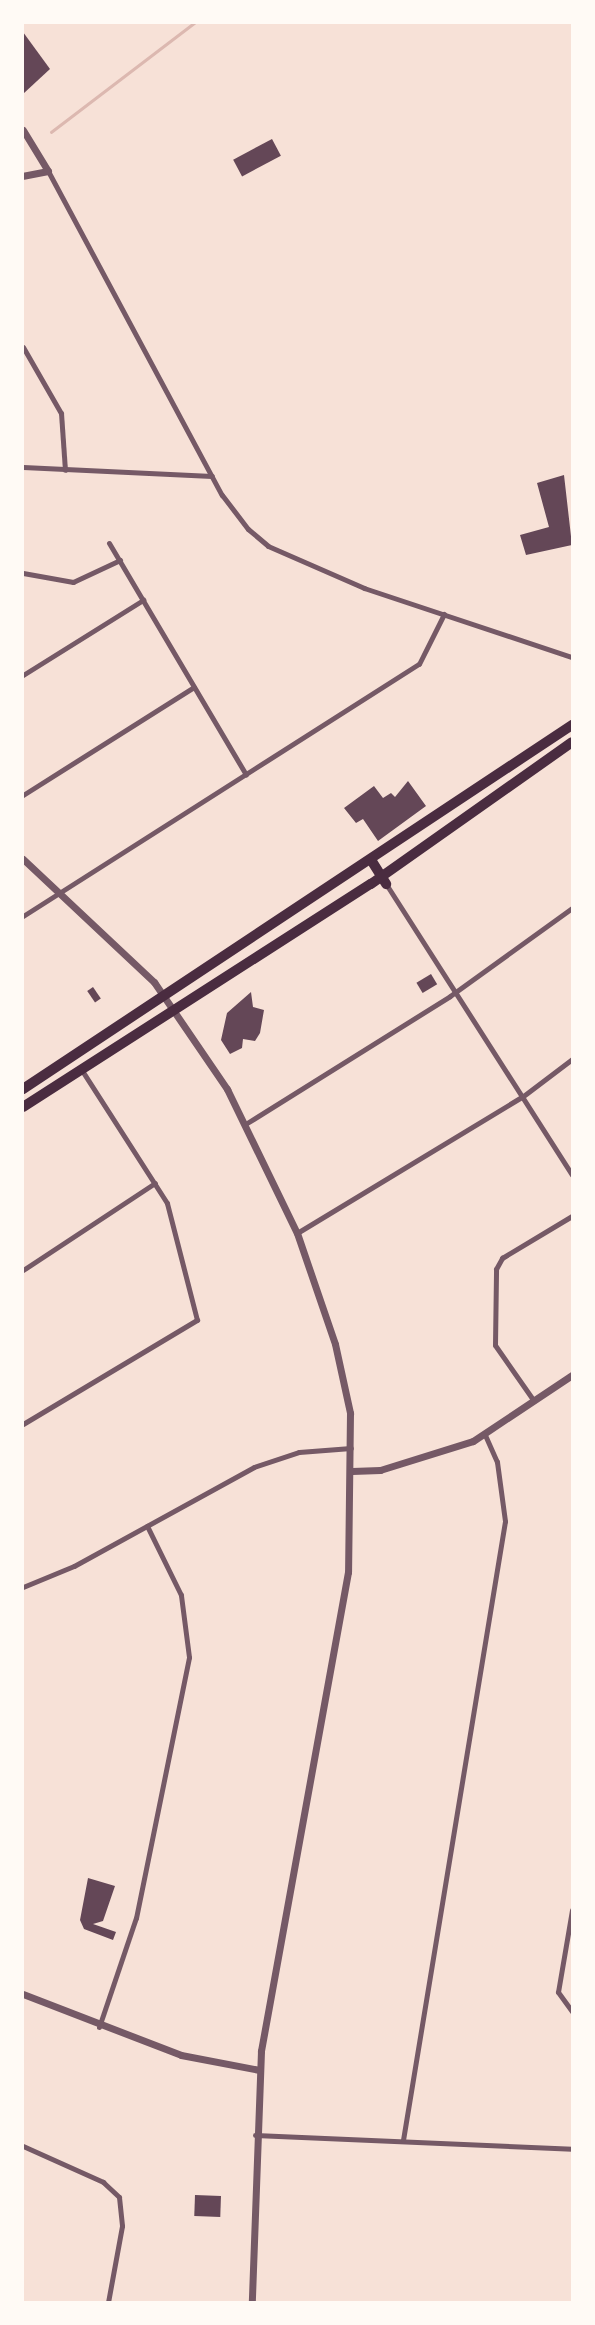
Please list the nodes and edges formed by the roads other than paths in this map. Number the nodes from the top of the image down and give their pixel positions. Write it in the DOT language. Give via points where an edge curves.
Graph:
graph roads {
  1 [pos="23,130"];
  2 [pos="48,171"];
  3 [pos="23,176"];
  4 [pos="23,347"];
  5 [pos="23,467"];
  6 [pos="65,470"];
  7 [pos="212,476"];
  8 [pos="109,543"];
  9 [pos="120,560"];
  10 [pos="23,573"];
  11 [pos="143,600"];
  12 [pos="444,614"];
  13 [pos="572,657"];
  14 [pos="23,675"];
  15 [pos="194,687"];
  16 [pos="572,725"];
  17 [pos="572,742"];
  18 [pos="246,775"];
  19 [pos="23,795"];
  20 [pos="23,859"];
  21 [pos="373,863"];
  22 [pos="384,880"];
  23 [pos="62,891"];
  24 [pos="572,908"];
  25 [pos="23,916"];
  26 [pos="456,992"];
  27 [pos="165,995"];
  28 [pos="175,1008"];
  29 [pos="572,1059"];
  30 [pos="81,1069"];
  31 [pos="23,1089"];
  32 [pos="522,1097"];
  33 [pos="23,1107"];
  34 [pos="247,1123"];
  35 [pos="572,1175"];
  36 [pos="155,1183"];
  37 [pos="572,1216"];
  38 [pos="297,1233"];
  39 [pos="23,1270"];
  40 [pos="572,1375"];
  41 [pos="534,1401"];
  42 [pos="23,1424"];
  43 [pos="485,1435"];
  44 [pos="351,1448"];
  45 [pos="352,1471"];
  46 [pos="147,1526"];
  47 [pos="23,1587"];
  48 [pos="572,1910"];
  49 [pos="23,1994"];
  50 [pos="572,2011"];
  51 [pos="99,2027"];
  52 [pos="260,2070"];
  53 [pos="255,2135"];
  54 [pos="403,2140"];
  55 [pos="23,2146"];
  56 [pos="572,2149"];
  57 [pos="108,2302"];
  58 [pos="252,2302"];
  1 -- 2 [label="street"];
  2 -- 3 [label="street"];
  2 -- 7 [label="street"];
  4 -- 6 [label="street" via="61,413"];
  5 -- 6 [label="street"];
  6 -- 7 [label="street"];
  7 -- 12 [label="street" via="239,520 268,546"];
  8 -- 9 [label="street"];
  9 -- 10 [label="street" via="74,582"];
  9 -- 11 [label="street"];
  11 -- 14 [label="street"];
  11 -- 15 [label="street"];
  12 -- 13 [label="street"];
  12 -- 18 [label="street" via="419,664"];
  15 -- 18 [label="street"];
  15 -- 19 [label="street"];
  16 -- 21 [label="highway"];
  17 -- 22 [label="highway"];
  18 -- 23 [label="street"];
  20 -- 23 [label="street"];
  21 -- 22 [label="highway"];
  21 -- 27 [label="highway"];
  22 -- 26 [label="street"];
  22 -- 28 [label="highway"];
  23 -- 25 [label="street"];
  23 -- 27 [label="street"];
  24 -- 26 [label="street"];
  26 -- 32 [label="street"];
  26 -- 34 [label="street"];
  27 -- 28 [label="street"];
  27 -- 31 [label="highway"];
  28 -- 30 [label="highway"];
  28 -- 34 [label="street"];
  29 -- 32 [label="street"];
  30 -- 33 [label="highway"];
  30 -- 36 [label="street"];
  32 -- 35 [label="street"];
  32 -- 38 [label="street"];
  34 -- 38 [label="street"];
  36 -- 39 [label="street"];
  36 -- 42 [label="street" via="172,1213 197,1317 190,1330"];
  37 -- 41 [label="street" via="502,1258 496,1269 495,1345"];
  38 -- 44 [label="street" via="338,1359"];
  40 -- 41 [label="street"];
  41 -- 43 [label="street"];
  43 -- 45 [label="street" via="380,1470"];
  43 -- 54 [label="street" via="497,1462 505,1521"];
  44 -- 45 [label="street"];
  44 -- 46 [label="street" via="277,1458"];
  45 -- 52 [label="street" via="342,1608 277,1940"];
  46 -- 47 [label="street"];
  46 -- 51 [label="street" via="181,1595 190,1657 136,1918"];
  48 -- 50 [label="street" via="558,1992"];
  49 -- 51 [label="street"];
  51 -- 52 [label="street" via="181,2055"];
  52 -- 53 [label="street"];
  53 -- 54 [label="street"];
  53 -- 58 [label="street"];
  54 -- 56 [label="street"];
  55 -- 57 [label="street" via="103,2182 119,2197 122,2226"];
}
